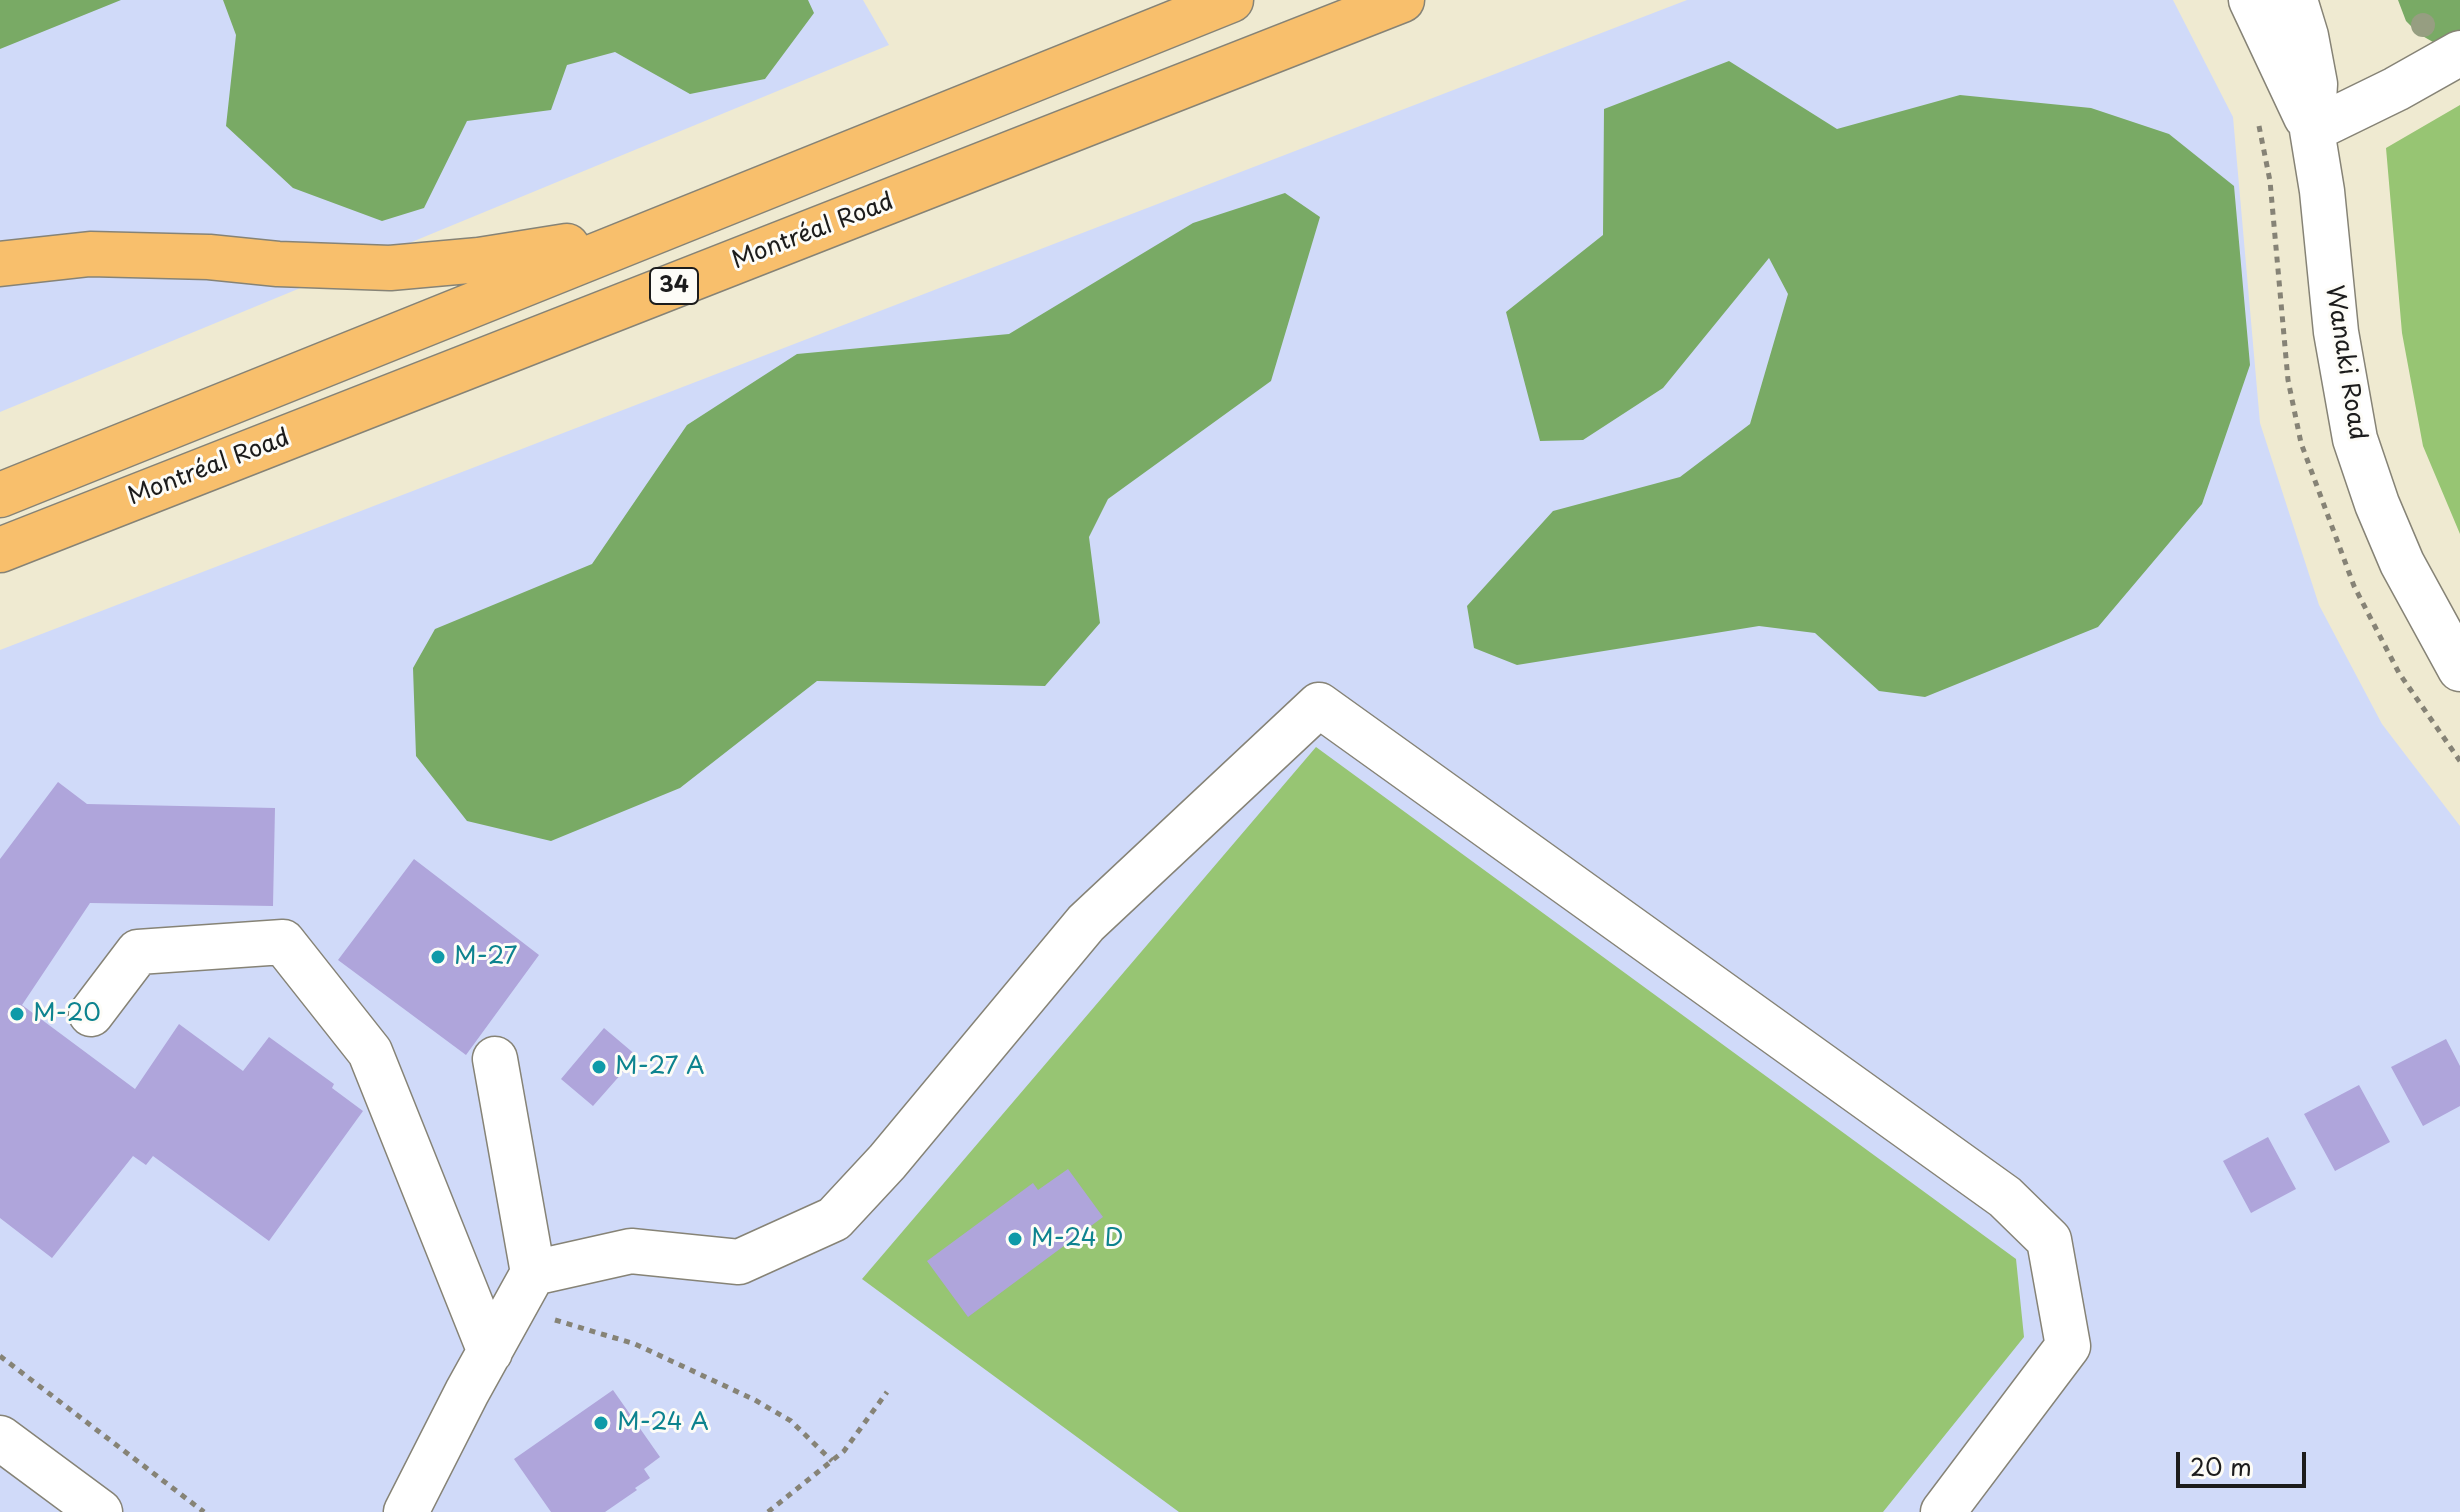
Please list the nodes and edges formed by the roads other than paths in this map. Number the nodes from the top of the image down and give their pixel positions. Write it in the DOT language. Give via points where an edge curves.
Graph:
graph roads {
  1 [pos="1231,0"];
  2 [pos="1402,0"];
  3 [pos="2251,0"];
  4 [pos="2295,0"];
  5 [pos="2460,53"];
  6 [pos="2312,130"];
  7 [pos="645,234"];
  8 [pos="0,264"];
  9 [pos="0,495"];
  10 [pos="0,550"];
  11 [pos="2460,669"];
  12 [pos="91,1014"];
  13 [pos="495,1059"];
  14 [pos="524,1290"];
  15 [pos="490,1352"];
  16 [pos="0,1438"];
  17 [pos="100,1512"];
  18 [pos="406,1512"];
  19 [pos="1943,1512"];
  1 -- 7 [label="main road, 34"];
  2 -- 10 [label="main road, Montréal Road / 34"];
  3 -- 6 [label="street, Wanaki Road"];
  4 -- 6 [label="street, Wanaki Road" via="2315,84"];
  5 -- 6 [label="street"];
  6 -- 11 [label="street, Wanaki Road" via="2336,332 2355,439 2402,563"];
  7 -- 8 [label="main road" via="427,266 347,268 90,254"];
  7 -- 9 [label="main road, 34"];
  12 -- 15 [label="street" via="138,952 283,942 370,1052"];
  13 -- 14 [label="street"];
  14 -- 15 [label="street"];
  14 -- 19 [label="street" via="631,1251 739,1262 834,1219 1086,923 1319,705 2005,1197 2049,1240 2068,1346"];
  15 -- 18 [label="street"];
  16 -- 17 [label="street"];
}
